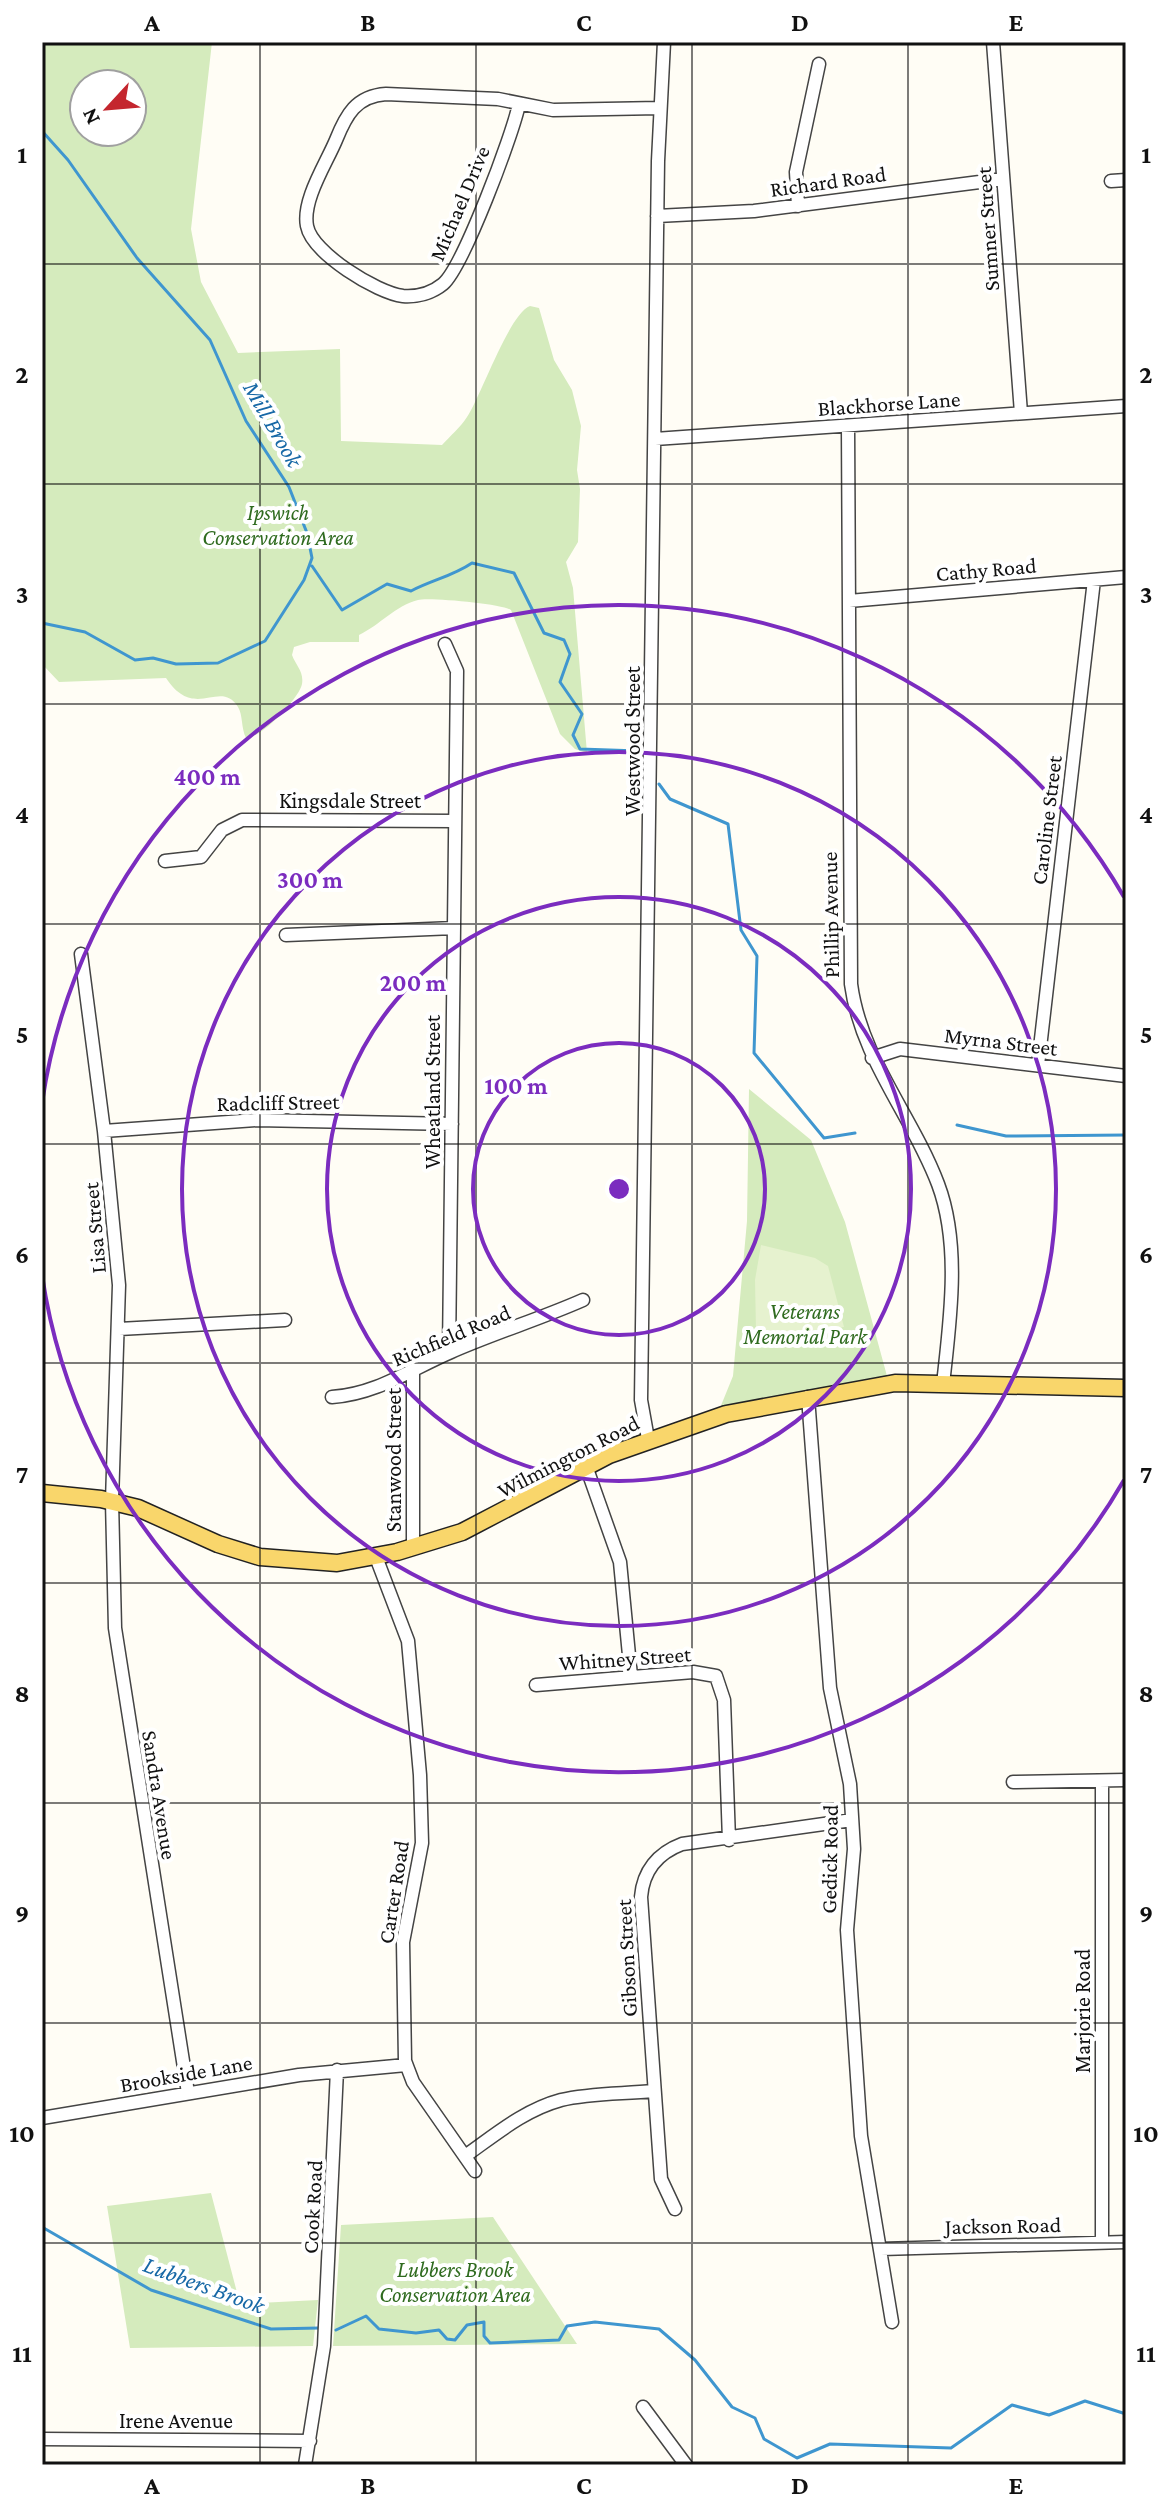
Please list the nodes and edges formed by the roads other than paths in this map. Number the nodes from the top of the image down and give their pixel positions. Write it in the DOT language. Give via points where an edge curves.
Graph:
graph roads {
  1 [pos="664,42"];
  2 [pos="993,42"];
  3 [pos="819,64"];
  4 [pos="519,104"];
  5 [pos="659,108"];
  6 [pos="1003,179"];
  7 [pos="1126,180"];
  8 [pos="1111,181"];
  9 [pos="798,206"];
  10 [pos="657,216"];
  11 [pos="1126,406"];
  12 [pos="1021,413"];
  13 [pos="848,426"];
  14 [pos="655,439"];
  15 [pos="1126,577"];
  16 [pos="1094,580"];
  17 [pos="849,601"];
  18 [pos="445,644"];
  19 [pos="455,821"];
  20 [pos="165,861"];
  21 [pos="454,928"];
  22 [pos="286,935"];
  23 [pos="81,954"];
  24 [pos="872,1058"];
  25 [pos="1038,1065"];
  26 [pos="1126,1076"];
  27 [pos="452,1124"];
  28 [pos="104,1131"];
  29 [pos="583,1300"];
  30 [pos="285,1320"];
  31 [pos="119,1329"];
  32 [pos="449,1352"];
  33 [pos="413,1373"];
  34 [pos="943,1384"];
  35 [pos="1126,1388"];
  36 [pos="332,1397"];
  37 [pos="808,1397"];
  38 [pos="648,1439"];
  39 [pos="586,1466"];
  40 [pos="42,1493"];
  41 [pos="112,1501"];
  42 [pos="413,1548"];
  43 [pos="376,1557"];
  44 [pos="631,1676"];
  45 [pos="536,1685"];
  46 [pos="1126,1780"];
  47 [pos="1102,1781"];
  48 [pos="1013,1782"];
  49 [pos="852,1820"];
  50 [pos="729,1840"];
  51 [pos="406,2065"];
  52 [pos="337,2070"];
  53 [pos="653,2091"];
  54 [pos="188,2093"];
  55 [pos="42,2118"];
  56 [pos="465,2156"];
  57 [pos="475,2171"];
  58 [pos="675,2209"];
  59 [pos="1102,2242"];
  60 [pos="1126,2242"];
  61 [pos="881,2249"];
  62 [pos="892,2322"];
  63 [pos="643,2407"];
  64 [pos="42,2439"];
  65 [pos="310,2441"];
  66 [pos="305,2465"];
  67 [pos="686,2465"];
  1 -- 5 [label="street, Westwood Street"];
  2 -- 6 [label="street, Sumner Street"];
  3 -- 9 [label="street" via="794,179"];
  4 -- 4 [label="street, Michael Drive" via="386,94 360,101 346,117 310,201 307,222 313,241 323,253 392,293 416,296 439,287 458,263"];
  4 -- 5 [label="street, Michael Drive" via="553,110"];
  5 -- 10 [label="street, Westwood Street"];
  6 -- 9 [label="street, Richard Road"];
  6 -- 12 [label="street, Sumner Street"];
  7 -- 8 [label="street"];
  9 -- 10 [label="street, Richard Road"];
  10 -- 14 [label="street, Westwood Street"];
  11 -- 12 [label="street, Blackhorse Lane"];
  12 -- 13 [label="street, Blackhorse Lane"];
  13 -- 14 [label="street, Blackhorse Lane"];
  13 -- 17 [label="street, Phillip Avenue"];
  14 -- 38 [label="street, Westwood Street" via="641,1400"];
  15 -- 16 [label="street, Cathy Road"];
  16 -- 17 [label="street, Cathy Road"];
  16 -- 25 [label="street, Caroline Street"];
  17 -- 24 [label="street, Phillip Avenue" via="851,984"];
  18 -- 19 [label="street, Wheatland Street" via="457,671"];
  19 -- 20 [label="street, Kingsdale Street" via="242,820 222,830 201,857"];
  19 -- 21 [label="street, Wheatland Street"];
  21 -- 22 [label="street"];
  21 -- 27 [label="street, Wheatland Street"];
  23 -- 28 [label="street, Lisa Street"];
  24 -- 25 [label="street, Myrna Street" via="900,1049"];
  24 -- 34 [label="street, Phillip Avenue" via="927,1159 945,1208 950,1287"];
  25 -- 26 [label="street, Myrna Street"];
  27 -- 28 [label="street, Radcliff Street" via="257,1120"];
  27 -- 32 [label="street, Wheatland Street"];
  28 -- 31 [label="street, Lisa Street"];
  29 -- 32 [label="street, Richfield Road"];
  30 -- 31 [label="street"];
  31 -- 41 [label="street, Lisa Street"];
  32 -- 33 [label="street, Richfield Road"];
  33 -- 36 [label="street, Richfield Road"];
  33 -- 42 [label="street, Stanwood Street"];
  34 -- 35 [label="main road, Wilmington Road"];
  34 -- 37 [label="main road, Wilmington Road" via="880,1385"];
  37 -- 38 [label="main road, Wilmington Road" via="712,1418"];
  37 -- 49 [label="street, Gedick Road" via="830,1688 846,1756"];
  38 -- 39 [label="main road, Wilmington Road"];
  39 -- 42 [label="main road, Wilmington Road" via="489,1520"];
  39 -- 44 [label="street" via="620,1562"];
  40 -- 41 [label="main road, Wilmington Road"];
  41 -- 43 [label="main road, Wilmington Road" via="260,1557 324,1563"];
  41 -- 54 [label="street, Sandra Avenue" via="119,1663"];
  42 -- 43 [label="main road, Wilmington Road"];
  43 -- 51 [label="street, Carter Road" via="408,1641 420,1775 422,1843 403,1942"];
  44 -- 45 [label="street, Whitney Street"];
  44 -- 50 [label="street, Whitney Street" via="716,1676 724,1700"];
  46 -- 47 [label="street"];
  47 -- 48 [label="street"];
  47 -- 59 [label="street, Marjorie Road"];
  49 -- 50 [label="street, Gibson Street"];
  49 -- 61 [label="street, Gedick Road" via="849,1957 861,2136"];
  50 -- 53 [label="street, Gibson Street" via="667,1850 650,1868 642,1887"];
  51 -- 52 [label="street, Brookside Lane"];
  51 -- 56 [label="street, Carter Road"];
  52 -- 54 [label="street, Brookside Lane"];
  52 -- 65 [label="street, Cook Road" via="324,2346"];
  53 -- 56 [label="street" via="553,2103 512,2123"];
  53 -- 58 [label="street, Gibson Street" via="661,2179"];
  54 -- 55 [label="street, Brookside Lane"];
  56 -- 57 [label="street, Carter Road"];
  59 -- 60 [label="street, Jackson Road"];
  59 -- 61 [label="street, Jackson Road"];
  61 -- 62 [label="street, Gedick Road"];
  63 -- 67 [label="street"];
  64 -- 65 [label="street, Irene Avenue"];
  65 -- 66 [label="street, Cook Road"];
}
